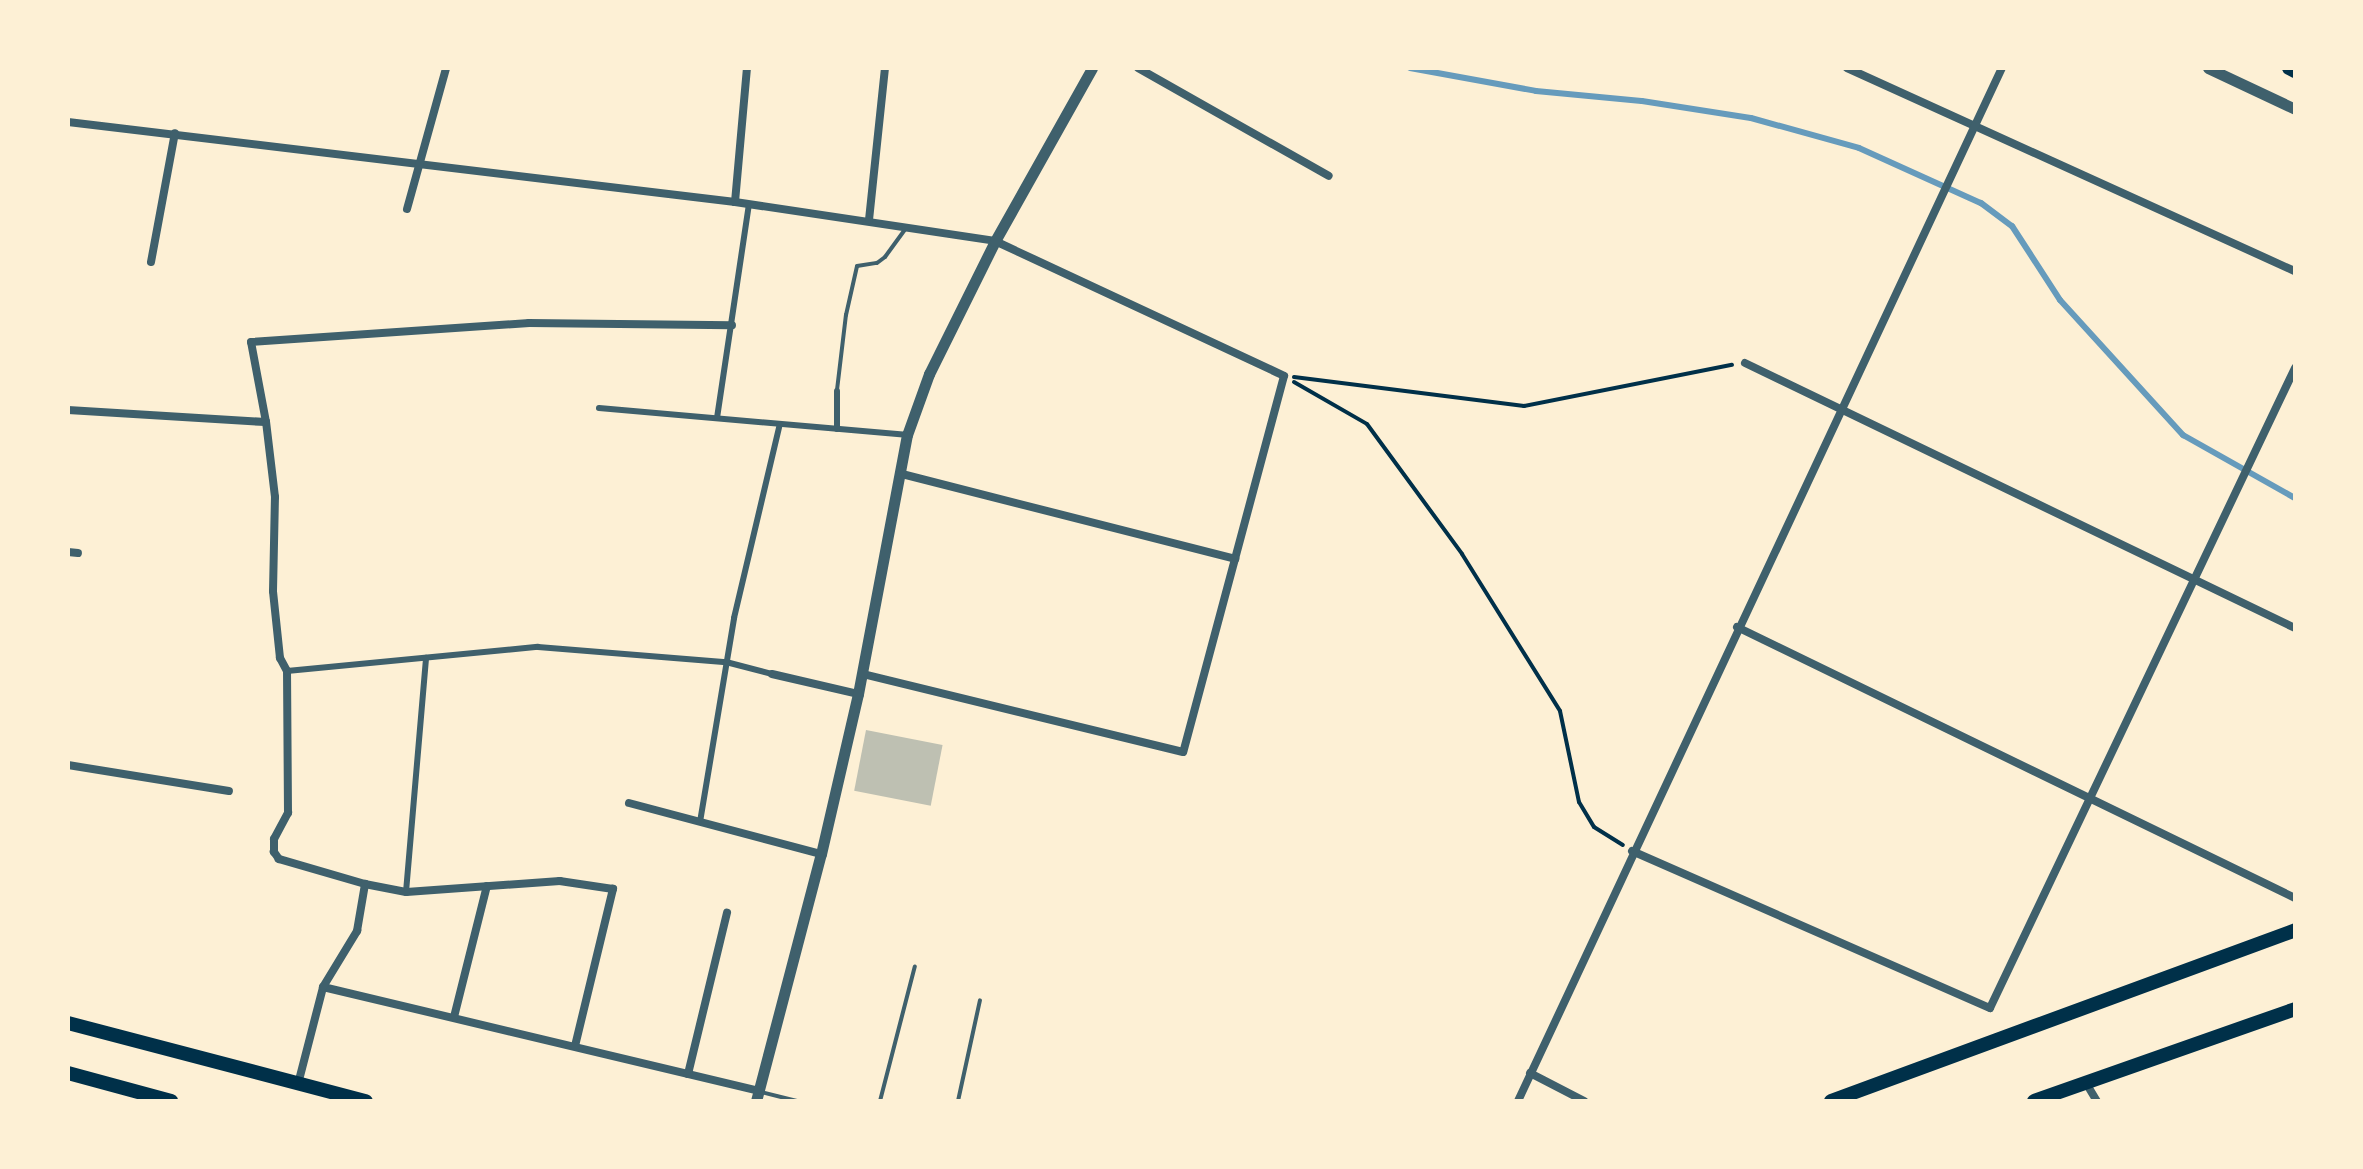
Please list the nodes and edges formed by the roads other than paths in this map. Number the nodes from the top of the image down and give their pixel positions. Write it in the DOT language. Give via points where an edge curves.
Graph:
graph roads {
  1 [pos="446,68"];
  2 [pos="747,68"];
  3 [pos="885,68"];
  4 [pos="1092,68"];
  5 [pos="1138,68"];
  6 [pos="1847,68"];
  7 [pos="2002,68"];
  8 [pos="2208,68"];
  9 [pos="2289,68"];
  10 [pos="2295,71"];
  11 [pos="2295,109"];
  12 [pos="68,122"];
  13 [pos="1975,128"];
  14 [pos="175,133"];
  15 [pos="421,164"];
  16 [pos="1329,176"];
  17 [pos="735,202"];
  18 [pos="749,204"];
  19 [pos="407,209"];
  20 [pos="869,220"];
  21 [pos="906,227"];
  22 [pos="995,241"];
  23 [pos="151,262"];
  24 [pos="2295,271"];
  25 [pos="732,325"];
  26 [pos="1745,363"];
  27 [pos="2295,368"];
  28 [pos="837,391"];
  29 [pos="599,408"];
  30 [pos="1841,408"];
  31 [pos="68,410"];
  32 [pos="717,418"];
  33 [pos="266,422"];
  34 [pos="780,424"];
  35 [pos="837,429"];
  36 [pos="907,435"];
  37 [pos="902,474"];
  38 [pos="68,552"];
  39 [pos="78,553"];
  40 [pos="1235,559"];
  41 [pos="2195,581"];
  42 [pos="1737,627"];
  43 [pos="2295,628"];
  44 [pos="426,658"];
  45 [pos="726,662"];
  46 [pos="287,671"];
  47 [pos="772,674"];
  48 [pos="862,674"];
  49 [pos="858,694"];
  50 [pos="68,765"];
  51 [pos="229,791"];
  52 [pos="2091,797"];
  53 [pos="629,803"];
  54 [pos="700,822"];
  55 [pos="1632,851"];
  56 [pos="821,854"];
  57 [pos="365,884"];
  58 [pos="487,886"];
  59 [pos="406,892"];
  60 [pos="2295,898"];
  61 [pos="727,913"];
  62 [pos="2295,930"];
  63 [pos="915,966"];
  64 [pos="323,987"];
  65 [pos="980,1000"];
  66 [pos="2295,1009"];
  67 [pos="454,1017"];
  68 [pos="68,1023"];
  69 [pos="575,1046"];
  70 [pos="68,1073"];
  71 [pos="1530,1073"];
  72 [pos="688,1074"];
  73 [pos="2086,1083"];
  74 [pos="298,1084"];
  75 [pos="757,1096"];
  76 [pos="171,1101"];
  77 [pos="366,1101"];
  78 [pos="797,1101"];
  79 [pos="880,1101"];
  80 [pos="958,1101"];
  81 [pos="1518,1101"];
  82 [pos="1584,1101"];
  83 [pos="1832,1101"];
  84 [pos="2034,1101"];
  85 [pos="2097,1101"];
  1 -- 15 [label="street"];
  2 -- 17 [label="street"];
  3 -- 20 [label="street"];
  4 -- 22 [label="street"];
  5 -- 16 [label="street"];
  6 -- 13 [label="street"];
  7 -- 13 [label="street"];
  8 -- 11 [label="street"];
  9 -- 10 [label="main road"];
  12 -- 14 [label="street"];
  13 -- 24 [label="street"];
  13 -- 30 [label="street"];
  14 -- 15 [label="street"];
  14 -- 23 [label="street"];
  15 -- 17 [label="street"];
  15 -- 19 [label="street"];
  17 -- 18 [label="street"];
  18 -- 20 [label="street"];
  18 -- 25 [label="street"];
  20 -- 21 [label="street"];
  21 -- 22 [label="street"];
  21 -- 28 [label="lane" via="885,257 857,266"];
  22 -- 36 [label="street" via="929,374"];
  22 -- 40 [label="street" via="1284,376"];
  25 -- 32 [label="street"];
  25 -- 33 [label="street" via="529,323 251,342"];
  26 -- 30 [label="street"];
  27 -- 41 [label="street"];
  28 -- 35 [label="street"];
  29 -- 32 [label="street"];
  30 -- 41 [label="street"];
  30 -- 42 [label="street"];
  31 -- 33 [label="street"];
  32 -- 34 [label="street"];
  33 -- 46 [label="street" via="275,497 273,591 280,658"];
  34 -- 35 [label="street"];
  34 -- 45 [label="street"];
  35 -- 36 [label="street"];
  36 -- 37 [label="street"];
  37 -- 40 [label="street"];
  37 -- 48 [label="street"];
  38 -- 39 [label="street"];
  40 -- 48 [label="street" via="1183,752"];
  41 -- 43 [label="street"];
  41 -- 52 [label="street"];
  42 -- 52 [label="street"];
  42 -- 55 [label="street"];
  44 -- 45 [label="street" via="538,647"];
  44 -- 46 [label="street"];
  44 -- 59 [label="street"];
  45 -- 47 [label="street"];
  45 -- 54 [label="street"];
  46 -- 57 [label="street" via="288,813 274,839 274,852 279,859"];
  47 -- 49 [label="street"];
  48 -- 49 [label="street"];
  49 -- 56 [label="street"];
  50 -- 51 [label="street"];
  52 -- 55 [label="street" via="1990,1008"];
  52 -- 60 [label="street"];
  53 -- 54 [label="street"];
  54 -- 56 [label="street"];
  55 -- 71 [label="street"];
  56 -- 75 [label="street"];
  57 -- 59 [label="street"];
  57 -- 64 [label="street" via="357,931"];
  58 -- 59 [label="street"];
  58 -- 67 [label="street"];
  58 -- 69 [label="street" via="560,881 613,889"];
  61 -- 72 [label="street"];
  62 -- 83 [label="main road"];
  63 -- 79 [label="lane"];
  64 -- 67 [label="street"];
  64 -- 74 [label="street"];
  65 -- 80 [label="lane"];
  66 -- 73 [label="main road"];
  67 -- 69 [label="street"];
  68 -- 74 [label="main road"];
  69 -- 72 [label="street"];
  70 -- 76 [label="main road"];
  71 -- 81 [label="street"];
  71 -- 82 [label="street"];
  72 -- 75 [label="street"];
  73 -- 84 [label="main road"];
  73 -- 85 [label="street"];
  74 -- 77 [label="main road"];
  75 -- 78 [label="lane"];
}
